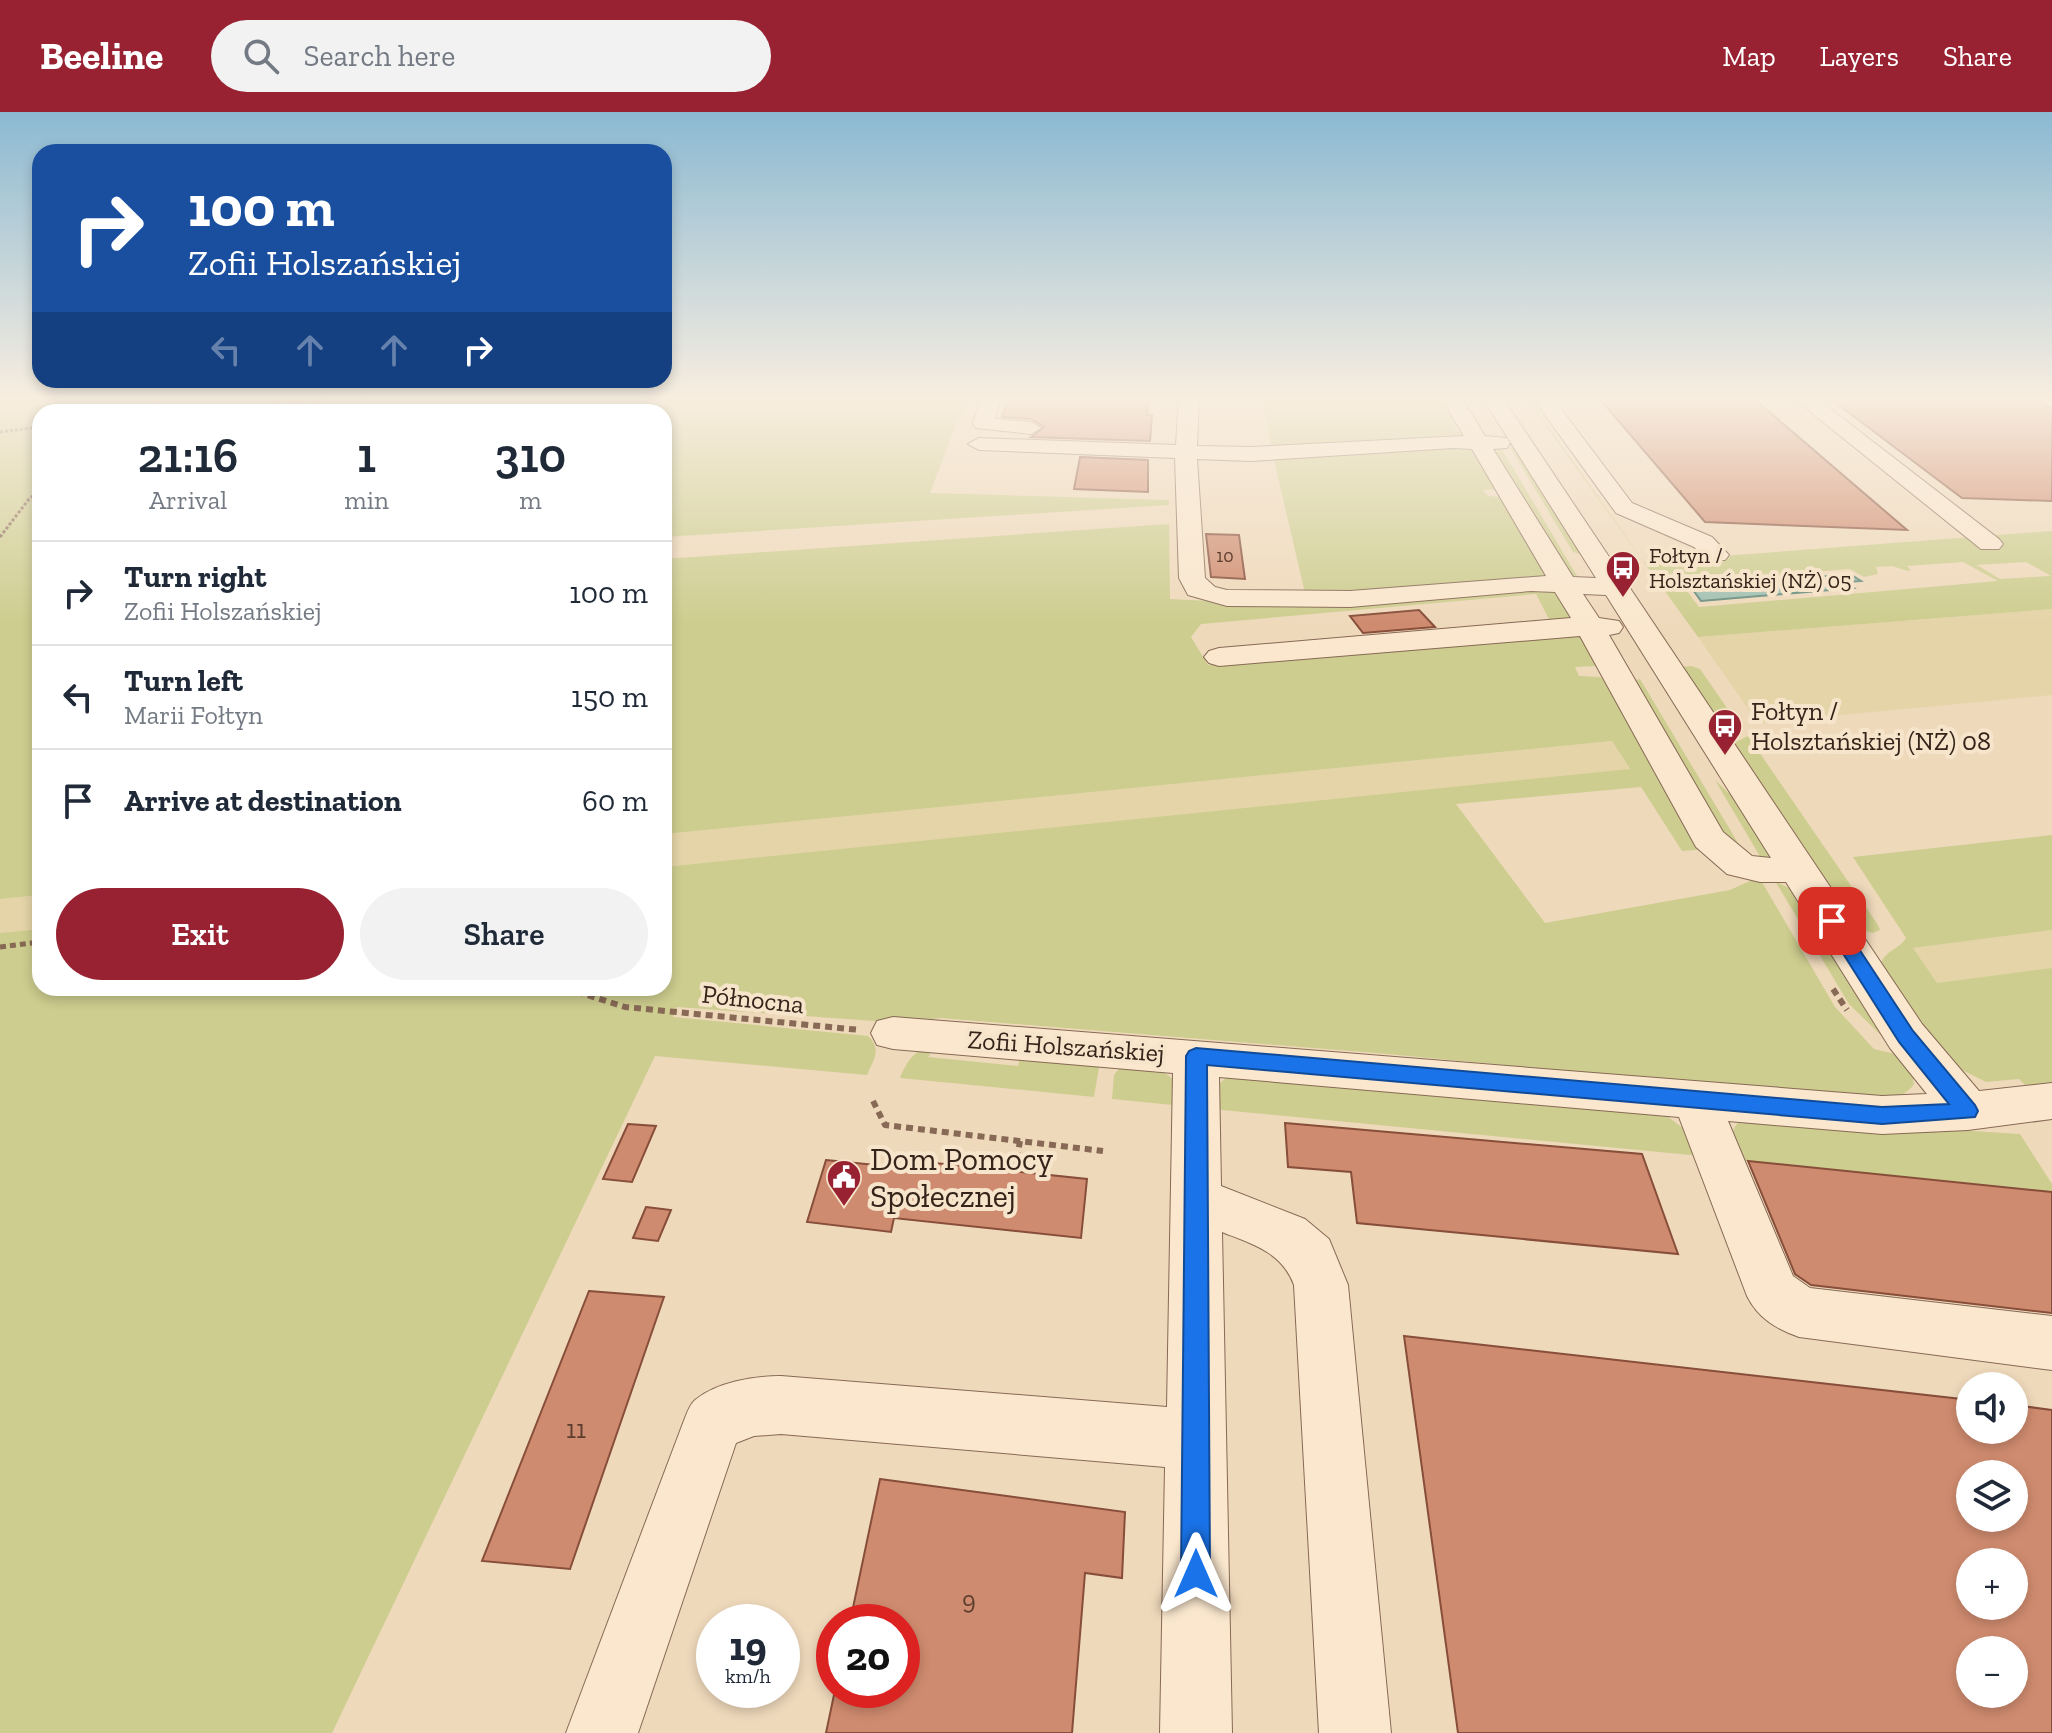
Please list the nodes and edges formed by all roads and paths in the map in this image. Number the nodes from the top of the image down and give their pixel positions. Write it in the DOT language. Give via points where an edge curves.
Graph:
graph roads {
  1 [pos="1188,473"];
  2 [pos="1506,473"];
  3 [pos="1541,473"];
  4 [pos="1598,473"];
  5 [pos="1899,473"];
  6 [pos="32,497"];
  7 [pos="0,537"];
  8 [pos="1990,544"];
  9 [pos="1716,555"];
  10 [pos="1564,584"];
  11 [pos="1615,587"];
  12 [pos="1590,627"];
  13 [pos="1643,629"];
  14 [pos="1219,657"];
  15 [pos="1799,870"];
  16 [pos="32,943"];
  17 [pos="0,947"];
  18 [pos="590,996"];
  19 [pos="893,1033"];
  20 [pos="1196,1056"];
  21 [pos="1696,1099"];
  22 [pos="873,1101"];
  23 [pos="2052,1101"];
  24 [pos="1968,1111"];
  25 [pos="1020,1141"];
  26 [pos="1103,1151"];
  27 [pos="1015,1171"];
  28 [pos="1195,1198"];
  29 [pos="2052,1343"];
  30 [pos="1196,1440"];
  31 [pos="602,1733"];
  32 [pos="1196,1733"];
  33 [pos="1355,1733"];
  1 -- 10 [label="street" via="1192,578 1207,594 1350,599"];
  2 -- 10 [label="street"];
  3 -- 11 [label="street"];
  4 -- 9 [label="street" via="1623,506 1703,542"];
  5 -- 8 [label="street"];
  6 -- 7 [label="path"];
  10 -- 11 [label="street"];
  10 -- 12 [label="street"];
  11 -- 13 [label="street"];
  12 -- 13 [label="street"];
  12 -- 14 [label="street"];
  12 -- 15 [label="street" via="1709,839 1740,866"];
  13 -- 15 [label="street"];
  15 -- 24 [label="street" via="1906,1036"];
  16 -- 17 [label="path"];
  18 -- 19 [label="path, Północna" via="625,1007"];
  19 -- 20 [label="street, Zofii Holszańskiej"];
  20 -- 21 [label="street, Zofii Holszańskiej"];
  20 -- 28 [label="street"];
  21 -- 24 [label="street, Zofii Holszańskiej" via="1882,1115"];
  21 -- 29 [label="street" via="1766,1279 1786,1305 1799,1312"];
  22 -- 25 [label="path" via="885,1125"];
  23 -- 24 [label="street, Zofii Holszańskiej"];
  25 -- 26 [label="path"];
  25 -- 27 [label="path"];
  28 -- 30 [label="street"];
  28 -- 33 [label="street" via="1287,1235 1310,1256 1321,1285"];
  30 -- 31 [label="street" via="781,1405 727,1414 713,1423"];
  30 -- 32 [label="street"];
}
